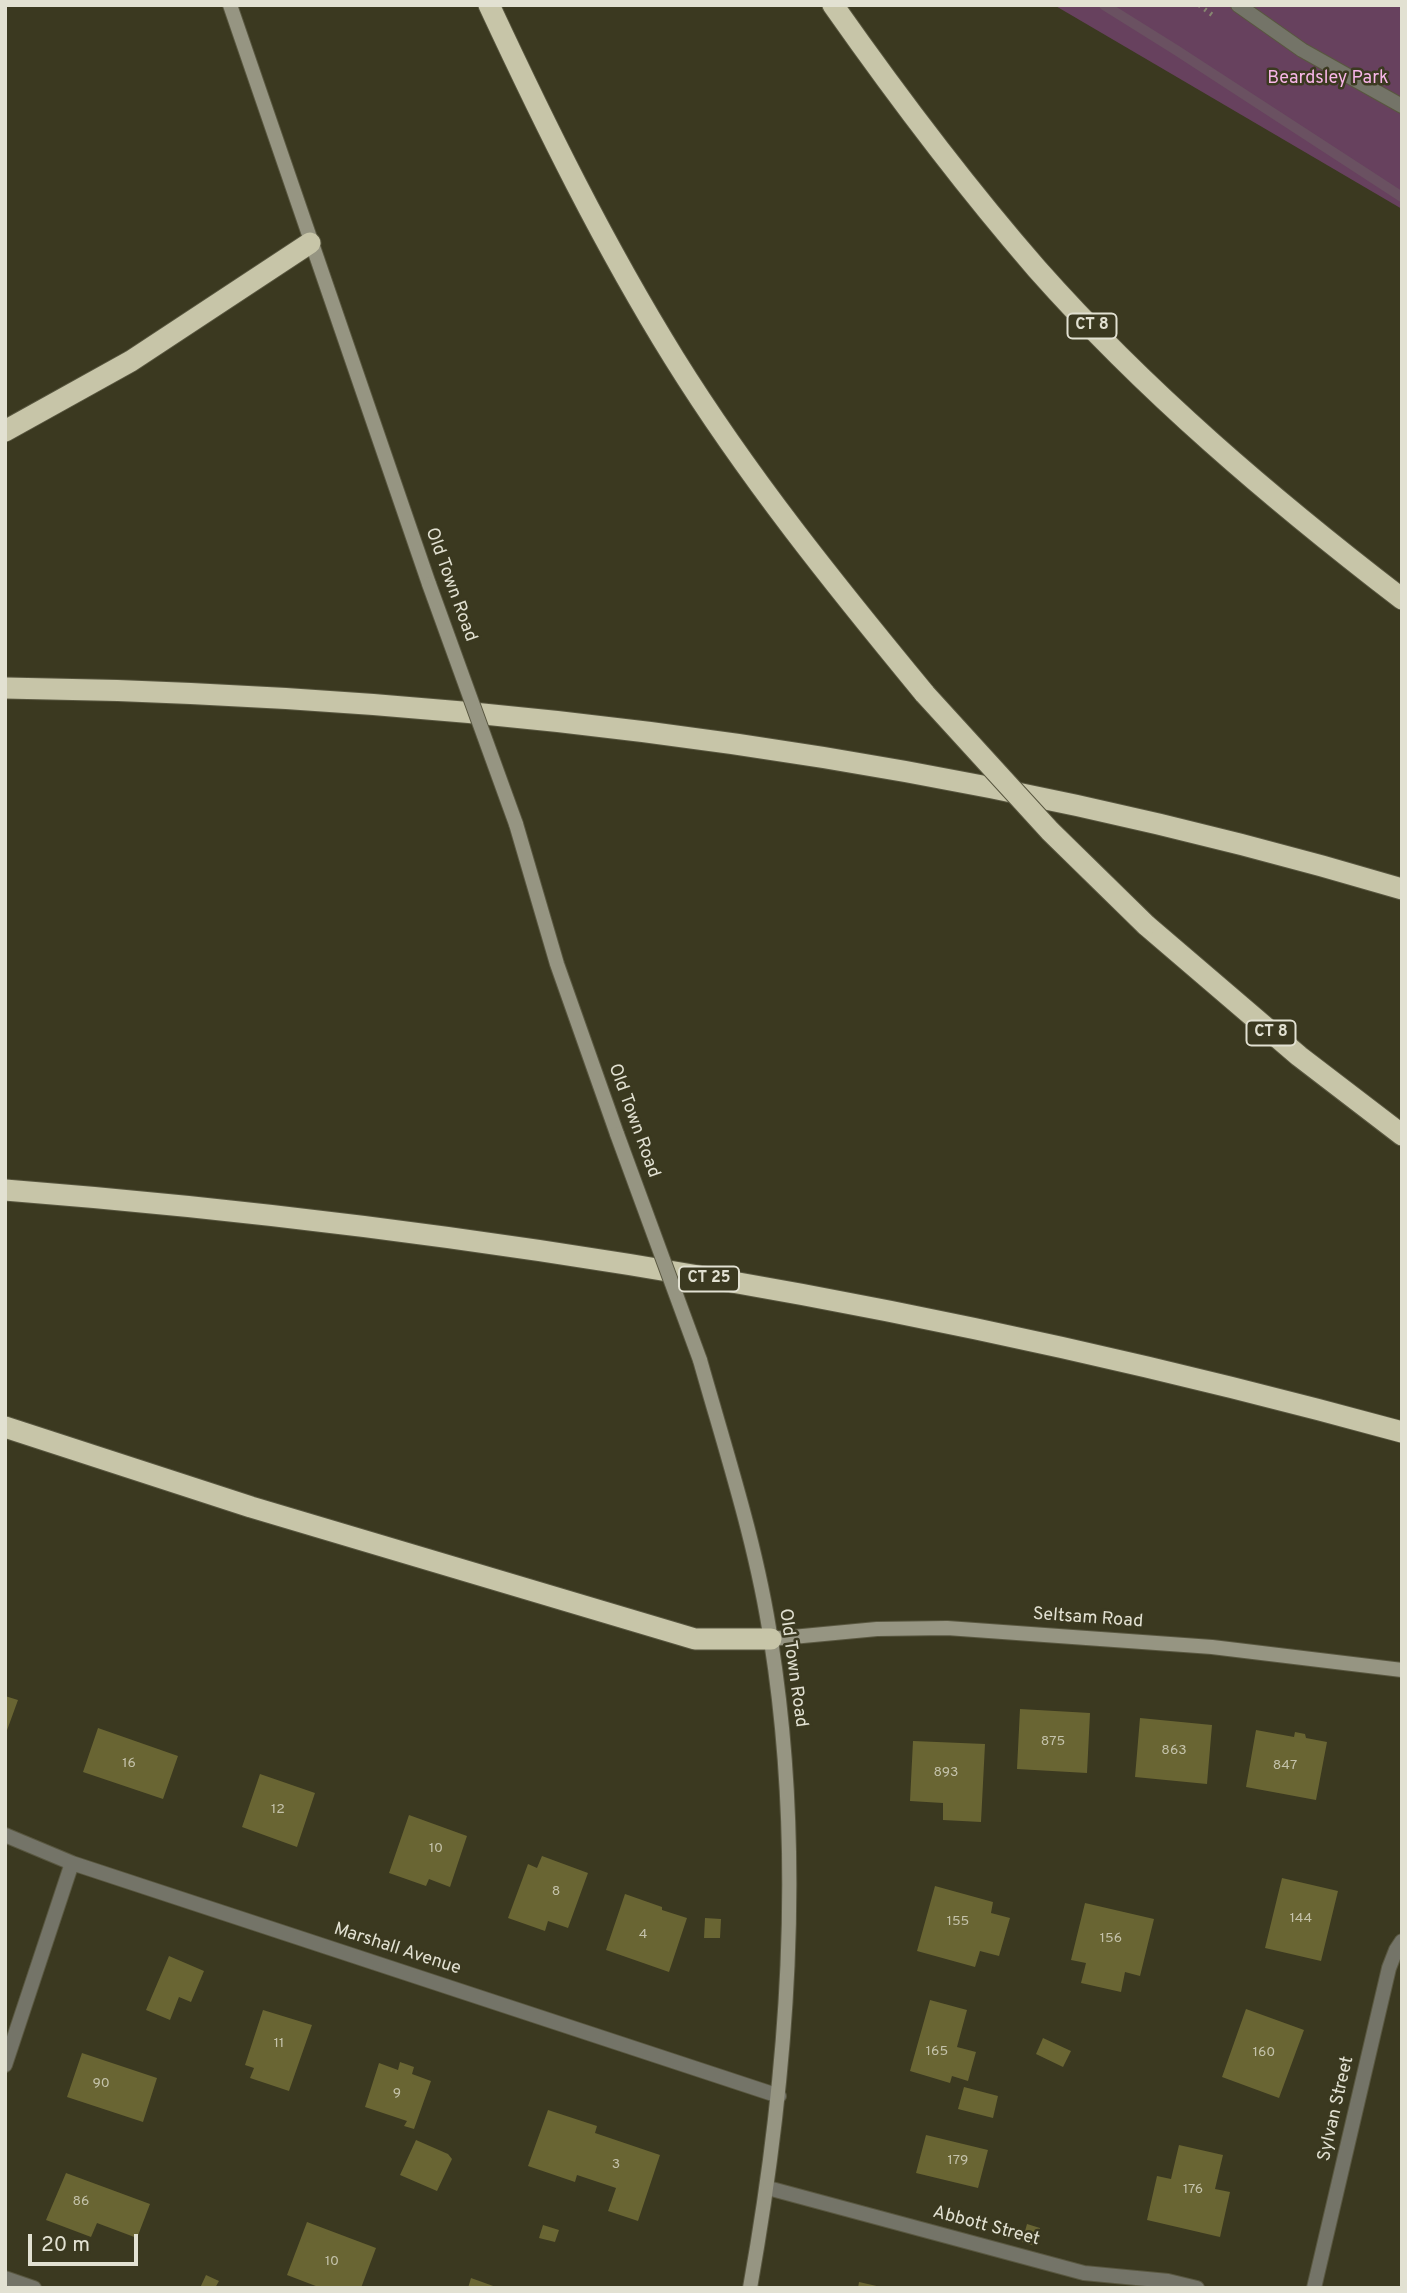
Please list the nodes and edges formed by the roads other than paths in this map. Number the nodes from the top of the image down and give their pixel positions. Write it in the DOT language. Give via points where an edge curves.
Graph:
graph roads {
  1 [pos="230,5"];
  2 [pos="489,5"];
  3 [pos="833,5"];
  4 [pos="1238,5"];
  5 [pos="1402,106"];
  6 [pos="310,243"];
  7 [pos="5,430"];
  8 [pos="1402,599"];
  9 [pos="5,688"];
  10 [pos="1402,888"];
  11 [pos="1402,1135"];
  12 [pos="5,1190"];
  13 [pos="5,1427"];
  14 [pos="1402,1432"];
  15 [pos="771,1639"];
  16 [pos="1402,1670"];
  17 [pos="5,1835"];
  18 [pos="72,1863"];
  19 [pos="1402,1941"];
  20 [pos="5,2065"];
  21 [pos="779,2096"];
  22 [pos="768,2188"];
  23 [pos="5,2278"];
  24 [pos="34,2288"];
  25 [pos="750,2288"];
  26 [pos="1197,2288"];
  27 [pos="1314,2288"];
  1 -- 6 [label="main road, Old Town Road"];
  2 -- 11 [label="highway, CT 8, bridge" via="606,241 674,358 829,578 925,694 1050,831 1146,925 1300,1056"];
  3 -- 8 [label="highway, CT 8" via="958,174 1038,270 1104,339 1229,458"];
  4 -- 5 [label="street" via="1301,50"];
  6 -- 7 [label="highway" via="131,360"];
  6 -- 15 [label="main road, Old Town Road, bridge" via="516,824 557,964 700,1360 752,1546"];
  9 -- 10 [label="highway" via="376,703 753,746 1123,816"];
  12 -- 14 [label="highway, CT 25" via="385,1229 762,1288 1124,1362"];
  13 -- 15 [label="highway" via="251,1507 695,1639"];
  15 -- 16 [label="main road, Seltsam Road" via="947,1628 1212,1647"];
  15 -- 21 [label="main road, Old Town Road" via="782,1721 788,1837 786,2017"];
  17 -- 18 [label="street, Marshall Avenue"];
  18 -- 20 [label="street"];
  18 -- 21 [label="street, Marshall Avenue"];
  19 -- 27 [label="street, Sylvan Street" via="1390,1968"];
  21 -- 22 [label="main road, Old Town Road"];
  22 -- 25 [label="main road, Old Town Road"];
  22 -- 26 [label="street, Abbott Street" via="1084,2273"];
  23 -- 24 [label="street"];
}
